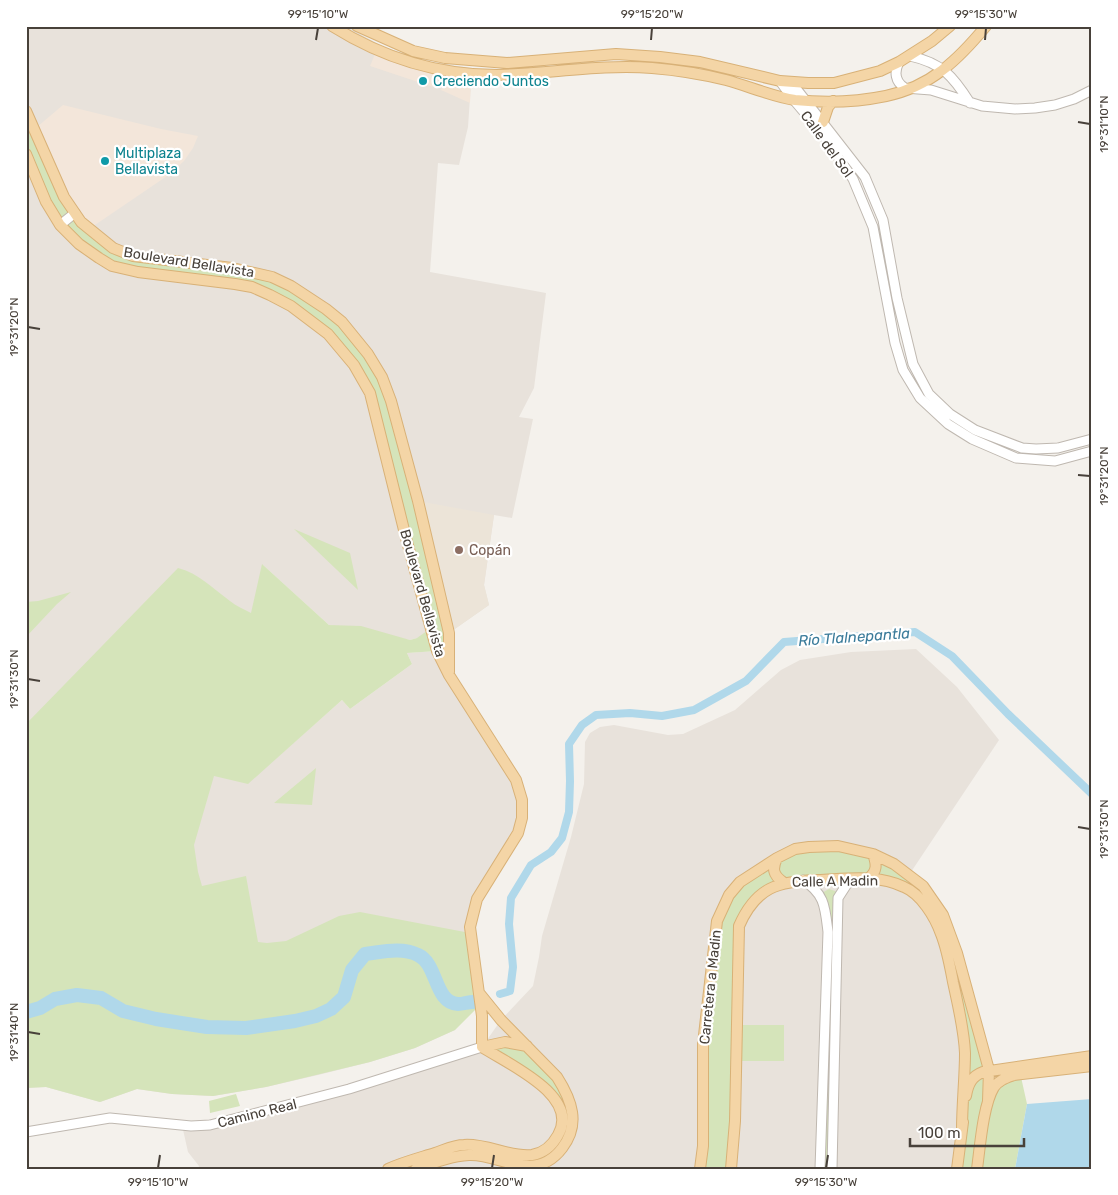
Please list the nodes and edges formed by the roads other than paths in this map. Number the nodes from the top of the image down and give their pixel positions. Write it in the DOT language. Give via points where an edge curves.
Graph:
graph roads {
  1 [pos="332,26"];
  2 [pos="357,26"];
  3 [pos="950,26"];
  4 [pos="986,26"];
  5 [pos="910,56"];
  6 [pos="485,62"];
  7 [pos="900,62"];
  8 [pos="944,69"];
  9 [pos="485,74"];
  10 [pos="767,78"];
  11 [pos="780,81"];
  12 [pos="791,82"];
  13 [pos="763,90"];
  14 [pos="910,90"];
  15 [pos="1092,90"];
  16 [pos="793,100"];
  17 [pos="804,100"];
  18 [pos="833,101"];
  19 [pos="970,103"];
  20 [pos="26,111"];
  21 [pos="823,122"];
  22 [pos="26,154"];
  23 [pos="74,214"];
  24 [pos="60,225"];
  25 [pos="1092,439"];
  26 [pos="1092,451"];
  27 [pos="449,675"];
  28 [pos="873,854"];
  29 [pos="777,858"];
  30 [pos="869,878"];
  31 [pos="855,879"];
  32 [pos="803,880"];
  33 [pos="783,882"];
  34 [pos="481,995"];
  35 [pos="482,1047"];
  36 [pos="531,1049"];
  37 [pos="1092,1056"];
  38 [pos="1092,1066"];
  39 [pos="989,1070"];
  40 [pos="522,1073"];
  41 [pos="988,1101"];
  42 [pos="962,1129"];
  43 [pos="26,1132"];
  44 [pos="388,1169"];
  45 [pos="416,1169"];
  46 [pos="700,1169"];
  47 [pos="731,1169"];
  48 [pos="820,1169"];
  49 [pos="832,1169"];
  50 [pos="957,1169"];
  51 [pos="977,1169"];
  1 -- 9 [label="main road" via="358,42 405,61 442,71"];
  2 -- 6 [label="main road" via="413,51"];
  3 -- 5 [label="main road"];
  4 -- 8 [label="main road"];
  5 -- 7 [label="main road"];
  5 -- 8 [label="street" via="928,60"];
  6 -- 9 [label="main road"];
  6 -- 10 [label="main road" via="625,55 700,62"];
  7 -- 12 [label="main road" via="880,71 834,83"];
  7 -- 14 [label="street" via="896,79"];
  8 -- 14 [label="main road"];
  8 -- 19 [label="street"];
  9 -- 13 [label="main road" via="651,68 697,74"];
  10 -- 11 [label="main road"];
  10 -- 13 [label="main road"];
  11 -- 12 [label="main road"];
  11 -- 16 [label="street, Calle del Sol"];
  12 -- 17 [label="street, Calle del Sol"];
  13 -- 16 [label="main road"];
  14 -- 18 [label="main road" via="861,100"];
  14 -- 19 [label="street" via="932,90"];
  15 -- 19 [label="street" via="1074,99 1035,108 998,108"];
  16 -- 17 [label="main road"];
  16 -- 26 [label="street, Calle del Sol" via="821,132 854,179 873,227 895,344 903,370 920,398 948,424 972,439 1016,458 1055,461"];
  17 -- 18 [label="main road"];
  17 -- 21 [label="street, Calle del Sol"];
  18 -- 21 [label="main road"];
  20 -- 23 [label="main road, Boulevard Bellavista" via="58,186"];
  21 -- 25 [label="street, Calle del Sol" via="865,177 883,220 896,298 913,364 929,394 950,414 975,430 1022,448 1058,448"];
  22 -- 24 [label="main road, Boulevard Bellavista" via="46,202"];
  23 -- 24 [label="street"];
  23 -- 27 [label="main road, Boulevard Bellavista" via="122,253 272,276 326,309 354,335 382,377 401,439 449,633"];
  24 -- 27 [label="main road, Boulevard Bellavista" via="79,244 112,266 252,287 291,306 328,334 354,365 370,393 435,643"];
  27 -- 34 [label="main road, Boulevard Bellavista" via="516,780 522,800 518,833 478,899 473,914 470,933"];
  28 -- 29 [label="main road, Carretera a Madin" via="824,846 795,850"];
  28 -- 30 [label="main road" via="876,869"];
  28 -- 39 [label="main road, Carretera a Madin" via="894,864 923,886 943,915 957,953"];
  29 -- 33 [label="main road" via="774,872"];
  29 -- 46 [label="main road, Carretera a Madin" via="740,882 729,895 717,922 703,1044"];
  30 -- 31 [label="main road, Calle A Madin"];
  30 -- 42 [label="main road, Calle A Madin" via="906,887 918,897 941,933 962,1021 965,1054"];
  31 -- 32 [label="main road, Calle A Madin"];
  31 -- 49 [label="street" via="847,884 838,898"];
  32 -- 33 [label="main road, Calle A Madin"];
  32 -- 48 [label="street" via="820,894 828,932"];
  33 -- 47 [label="main road, Calle A Madin" via="752,902 739,926"];
  34 -- 35 [label="main road, Boulevard Bellavista"];
  34 -- 36 [label="main road, Boulevard Bellavista"];
  35 -- 36 [label="main road" via="505,1042"];
  35 -- 40 [label="main road"];
  35 -- 43 [label="street, Camino Real" via="344,1091 210,1125 110,1118"];
  36 -- 40 [label="main road" via="537,1060 536,1066 530,1072"];
  36 -- 45 [label="main road, Boulevard Bellavista" via="557,1076 573,1114 566,1143 557,1155 539,1165 528,1166 468,1155"];
  37 -- 39 [label="main road"];
  38 -- 41 [label="main road" via="1002,1079"];
  39 -- 41 [label="main road"];
  39 -- 42 [label="main road" via="975,1075 970,1082"];
  40 -- 44 [label="main road" via="551,1093 562,1109 560,1132 546,1149 529,1155 464,1144"];
  41 -- 51 [label="main road"];
  42 -- 50 [label="main road"];
}
